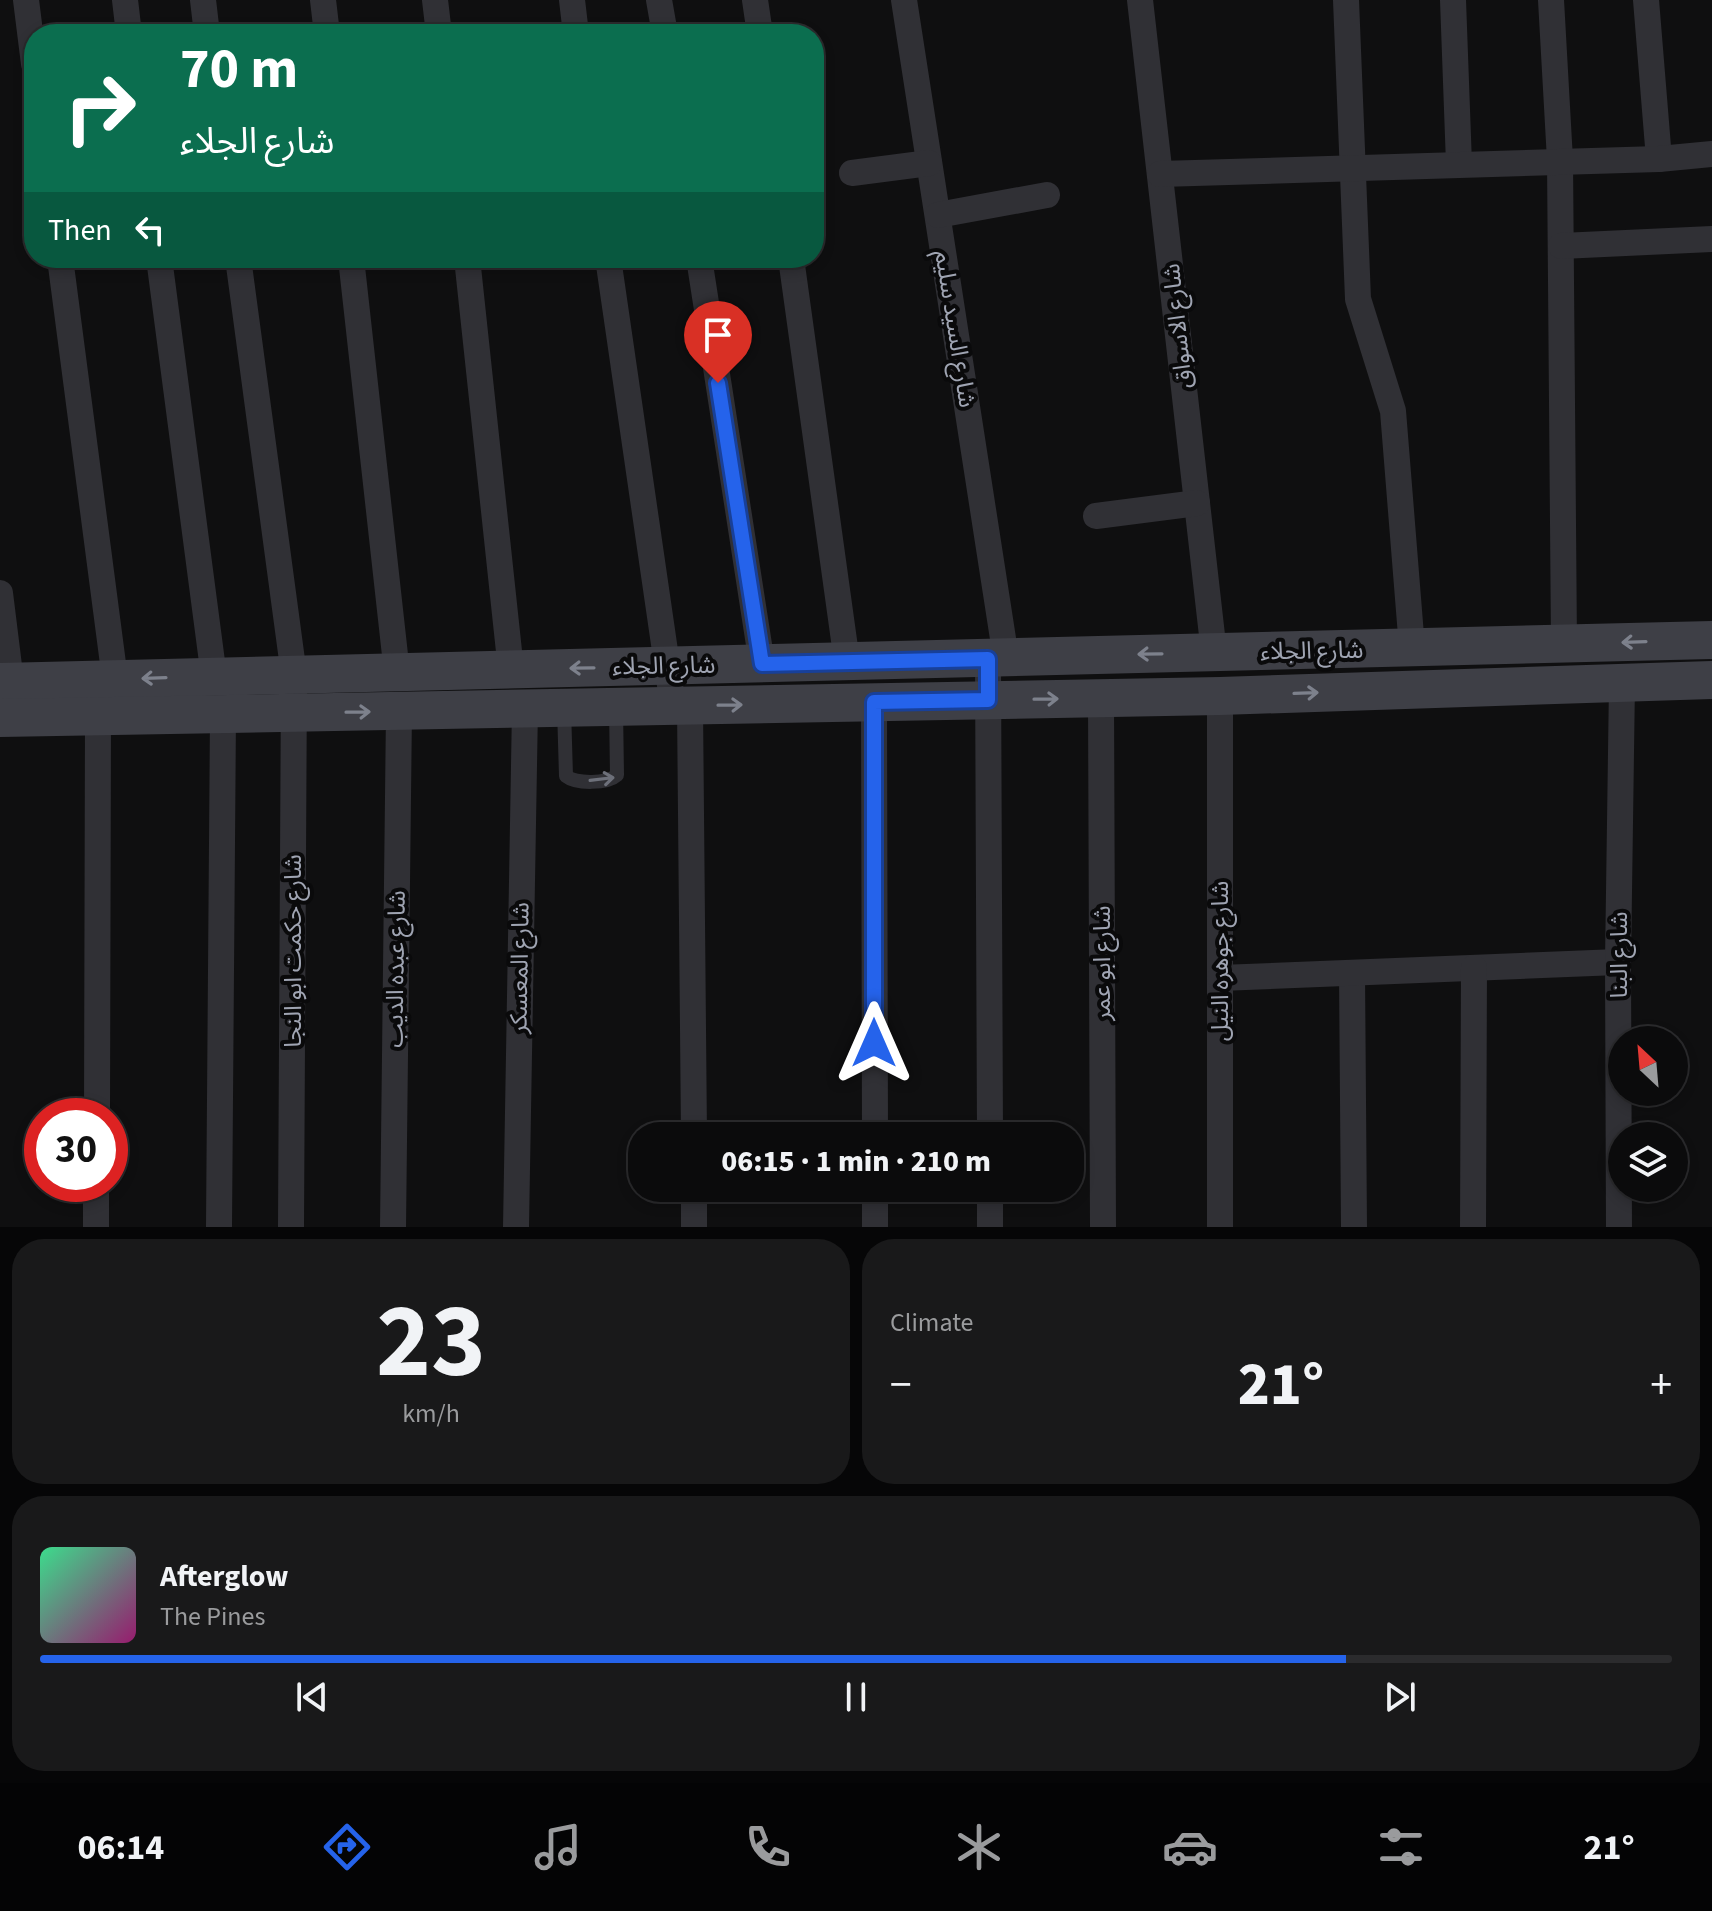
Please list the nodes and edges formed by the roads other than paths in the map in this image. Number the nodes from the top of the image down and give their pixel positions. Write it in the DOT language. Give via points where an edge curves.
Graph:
graph roads {
  1 [pos="26,0"];
  2 [pos="125,0"];
  3 [pos="203,0"];
  4 [pos="323,0"];
  5 [pos="435,0"];
  6 [pos="572,0"];
  7 [pos="659,0"];
  8 [pos="755,0"];
  9 [pos="904,0"];
  10 [pos="1140,0"];
  11 [pos="1162,0"];
  12 [pos="1346,0"];
  13 [pos="1453,0"];
  14 [pos="1551,0"];
  15 [pos="1646,0"];
  16 [pos="29,24"];
  17 [pos="128,24"];
  18 [pos="206,24"];
  19 [pos="326,24"];
  20 [pos="438,24"];
  21 [pos="575,24"];
  22 [pos="663,24"];
  23 [pos="759,24"];
  24 [pos="1712,154"];
  25 [pos="1659,159"];
  26 [pos="1560,160"];
  27 [pos="929,163"];
  28 [pos="1459,164"];
  29 [pos="1353,168"];
  30 [pos="852,173"];
  31 [pos="1160,174"];
  32 [pos="1047,195"];
  33 [pos="938,215"];
  34 [pos="1712,239"];
  35 [pos="1561,246"];
  36 [pos="61,268"];
  37 [pos="160,268"];
  38 [pos="239,268"];
  39 [pos="352,268"];
  40 [pos="468,268"];
  41 [pos="609,268"];
  42 [pos="701,268"];
  43 [pos="792,268"];
  44 [pos="1197,503"];
  45 [pos="1096,516"];
  46 [pos="0,593"];
  47 [pos="1696,640"];
  48 [pos="1564,644"];
  49 [pos="1412,648"];
  50 [pos="1214,653"];
  51 [pos="997,658"];
  52 [pos="847,662"];
  53 [pos="762,664"];
  54 [pos="667,667"];
  55 [pos="511,670"];
  56 [pos="397,673"];
  57 [pos="294,675"];
  58 [pos="214,677"];
  59 [pos="115,679"];
  60 [pos="1697,680"];
  61 [pos="6,682"];
  62 [pos="1622,683"];
  63 [pos="1220,696"];
  64 [pos="1101,698"];
  65 [pos="988,700"];
  66 [pos="874,702"];
  67 [pos="682,706"];
  68 [pos="616,707"];
  69 [pos="525,708"];
  70 [pos="564,708"];
  71 [pos="399,711"];
  72 [pos="294,713"];
  73 [pos="223,714"];
  74 [pos="98,716"];
  75 [pos="0,718"];
  76 [pos="1618,962"];
  77 [pos="1474,968"];
  78 [pos="1352,973"];
  79 [pos="1220,978"];
  80 [pos="97,1098"];
  81 [pos="694,1122"];
  82 [pos="875,1122"];
  83 [pos="990,1122"];
  84 [pos="96,1202"];
  85 [pos="694,1202"];
  86 [pos="875,1202"];
  87 [pos="990,1202"];
  88 [pos="96,1227"];
  89 [pos="219,1227"];
  90 [pos="291,1227"];
  91 [pos="393,1227"];
  92 [pos="516,1227"];
  93 [pos="694,1227"];
  94 [pos="875,1227"];
  95 [pos="990,1227"];
  96 [pos="1103,1227"];
  97 [pos="1220,1227"];
  98 [pos="1354,1227"];
  99 [pos="1473,1227"];
  100 [pos="1619,1227"];
  1 -- 16 [label="street"];
  2 -- 17 [label="street"];
  3 -- 18 [label="street"];
  4 -- 19 [label="street"];
  5 -- 20 [label="street"];
  6 -- 21 [label="street"];
  7 -- 22 [label="street"];
  8 -- 23 [label="street"];
  9 -- 27 [label="street, شارع السيد سليم"];
  10 -- 11 [label="street"];
  10 -- 31 [label="street, شارع الاسواق"];
  12 -- 29 [label="street"];
  13 -- 28 [label="street"];
  14 -- 26 [label="street"];
  15 -- 25 [label="street"];
  24 -- 25 [label="street"];
  25 -- 26 [label="street"];
  26 -- 28 [label="street"];
  26 -- 35 [label="street"];
  27 -- 30 [label="street"];
  27 -- 33 [label="street, شارع السيد سليم"];
  28 -- 29 [label="street"];
  29 -- 31 [label="street"];
  29 -- 49 [label="street" via="1358,299 1393,411"];
  31 -- 44 [label="street, شارع الاسواق"];
  32 -- 33 [label="street"];
  33 -- 51 [label="street, شارع السيد سليم"];
  34 -- 35 [label="street"];
  35 -- 48 [label="street"];
  36 -- 59 [label="street"];
  37 -- 58 [label="street"];
  38 -- 57 [label="street, شارع حكمت ابو النجا"];
  39 -- 56 [label="street"];
  40 -- 55 [label="street"];
  41 -- 54 [label="street"];
  42 -- 53 [label="street"];
  43 -- 52 [label="street"];
  44 -- 45 [label="street"];
  44 -- 50 [label="street, شارع الاسواق"];
  46 -- 61 [label="street"];
  47 -- 48 [label="main road, شارع الجلاء, one-way"];
  47 -- 60 [label="main road"];
  48 -- 49 [label="main road, شارع الجلاء"];
  49 -- 50 [label="main road, شارع الجلاء"];
  50 -- 51 [label="main road, شارع الجلاء, one-way"];
  51 -- 52 [label="main road, شارع الجلاء"];
  51 -- 65 [label="street, شارع السيد سليم"];
  52 -- 53 [label="main road, شارع الجلاء"];
  53 -- 54 [label="main road, شارع الجلاء"];
  54 -- 55 [label="main road, شارع الجلاء, one-way"];
  54 -- 67 [label="street"];
  55 -- 56 [label="main road, شارع الجلاء"];
  56 -- 57 [label="main road, شارع الجلاء"];
  57 -- 58 [label="main road, شارع الجلاء"];
  57 -- 72 [label="street, شارع حكمت ابو النجا"];
  58 -- 59 [label="main road, شارع الجلاء, one-way"];
  59 -- 61 [label="main road, شارع الجلاء"];
  60 -- 62 [label="main road, شارع الجلاء"];
  63 -- 62 [label="main road, شارع الجلاء, one-way"];
  62 -- 76 [label="street, شارع البنا"];
  63 -- 64 [label="main road, شارع الجلاء"];
  63 -- 79 [label="street, شارع جوهره النيل"];
  65 -- 64 [label="main road, شارع الجلاء, one-way"];
  64 -- 96 [label="street, شارع ابو عمر"];
  65 -- 66 [label="main road, شارع الجلاء"];
  65 -- 83 [label="street, شارع السيد سليم"];
  67 -- 66 [label="main road, شارع الجلاء, one-way"];
  66 -- 82 [label="street"];
  67 -- 68 [label="main road, شارع الجلاء"];
  67 -- 81 [label="street"];
  68 -- 70 [label="main road, شارع الجلاء"];
  70 -- 68 [label="lane, one-way" via="566,776 597,781 617,775"];
  69 -- 70 [label="main road, شارع الجلاء"];
  69 -- 71 [label="main road, شارع الجلاء"];
  69 -- 92 [label="street, شارع المعسكر"];
  72 -- 71 [label="main road, شارع الجلاء, one-way"];
  71 -- 91 [label="street, شارع عبده الديب"];
  72 -- 73 [label="main road, شارع الجلاء"];
  72 -- 90 [label="street, شارع حكمت ابو النجا"];
  73 -- 74 [label="main road, شارع الجلاء"];
  73 -- 89 [label="street"];
  74 -- 75 [label="main road, شارع الجلاء"];
  74 -- 80 [label="street"];
  76 -- 77 [label="street"];
  76 -- 100 [label="street, شارع البنا"];
  77 -- 78 [label="street"];
  77 -- 99 [label="street"];
  78 -- 79 [label="street"];
  78 -- 98 [label="street"];
  79 -- 97 [label="street, شارع جوهره النيل"];
  84 -- 88 [label="street"];
  85 -- 93 [label="street"];
  86 -- 94 [label="street"];
  87 -- 95 [label="street"];
}
